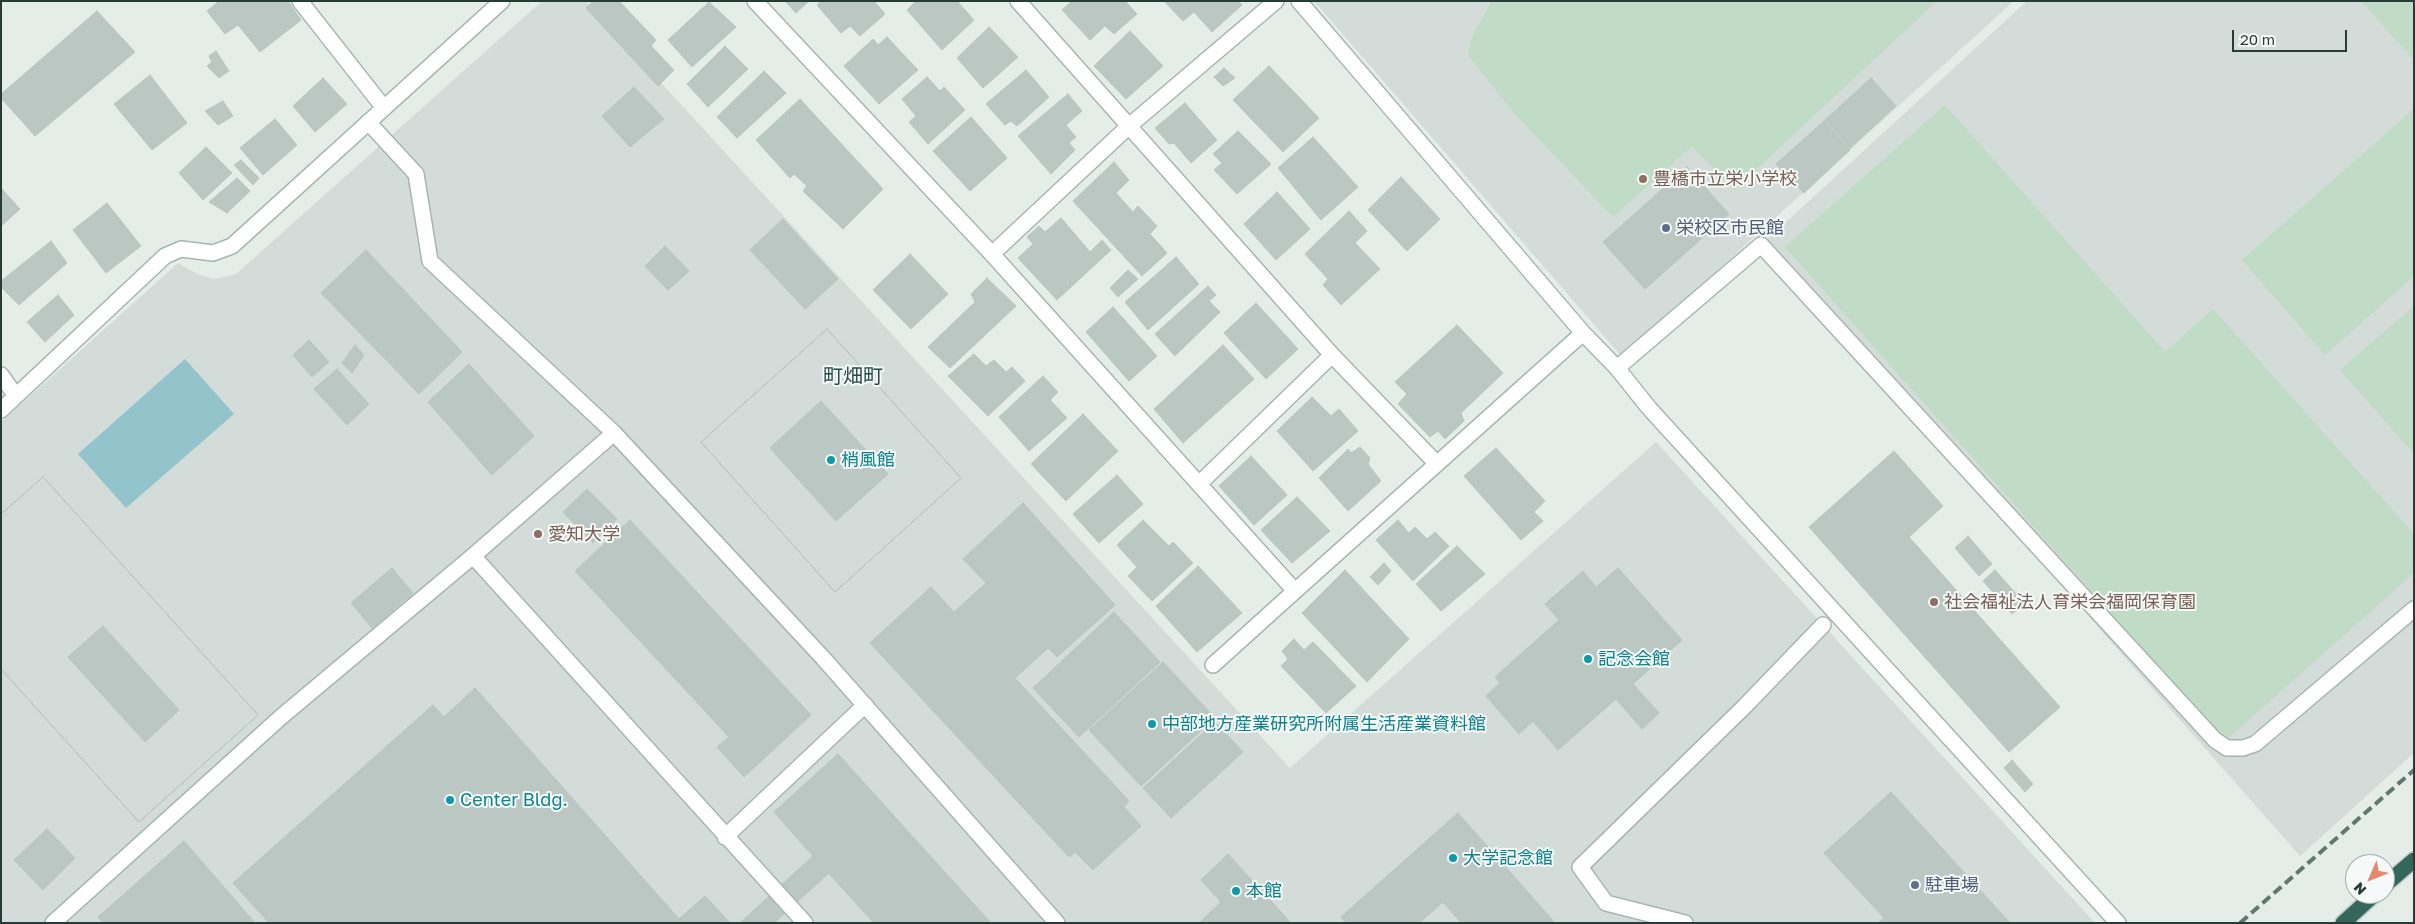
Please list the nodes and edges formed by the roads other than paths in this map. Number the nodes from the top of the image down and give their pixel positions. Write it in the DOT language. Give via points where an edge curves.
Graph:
graph roads {
  1 [pos="300,1"];
  2 [pos="502,1"];
  3 [pos="755,1"];
  4 [pos="1018,1"];
  5 [pos="1276,1"];
  6 [pos="1299,1"];
  7 [pos="384,108"];
  8 [pos="368,122"];
  9 [pos="1129,126"];
  10 [pos="992,254"];
  11 [pos="1583,334"];
  12 [pos="1332,356"];
  13 [pos="1617,368"];
  14 [pos="1,375"];
  15 [pos="16,396"];
  16 [pos="1,410"];
  17 [pos="614,433"];
  18 [pos="1437,464"];
  19 [pos="1199,484"];
  20 [pos="473,556"];
  21 [pos="1295,591"];
  22 [pos="2414,609"];
  23 [pos="1822,625"];
  24 [pos="1213,665"];
  25 [pos="865,705"];
  26 [pos="724,836"];
  27 [pos="2414,860"];
  28 [pos="2395,876"];
  29 [pos="2364,904"];
  30 [pos="53,923"];
  31 [pos="805,923"];
  32 [pos="1057,923"];
  33 [pos="1685,923"];
  34 [pos="2118,923"];
  35 [pos="2343,923"];
  1 -- 7 [label="street"];
  2 -- 7 [label="street"];
  3 -- 10 [label="street"];
  4 -- 9 [label="street"];
  5 -- 9 [label="street"];
  6 -- 11 [label="street"];
  7 -- 8 [label="street"];
  8 -- 15 [label="street" via="232,246 213,254 181,249 165,256"];
  8 -- 17 [label="street" via="416,174 430,261"];
  9 -- 10 [label="street"];
  9 -- 12 [label="street"];
  10 -- 19 [label="street"];
  11 -- 13 [label="street"];
  11 -- 18 [label="street"];
  12 -- 18 [label="street"];
  12 -- 19 [label="street"];
  13 -- 22 [label="street" via="1761,245 2215,740 2227,748 2255,744"];
  13 -- 34 [label="street" via="1649,408"];
  14 -- 15 [label="street"];
  15 -- 16 [label="street"];
  17 -- 20 [label="street"];
  17 -- 25 [label="street"];
  18 -- 21 [label="street"];
  19 -- 21 [label="street"];
  20 -- 26 [label="street"];
  20 -- 30 [label="street" via="281,717"];
  21 -- 24 [label="street"];
  23 -- 33 [label="street" via="1745,706 1580,867 1606,903"];
  25 -- 26 [label="street"];
  25 -- 32 [label="street"];
  26 -- 31 [label="street"];
  27 -- 28 [label="highway"];
  29 -- 35 [label="highway"];
}
